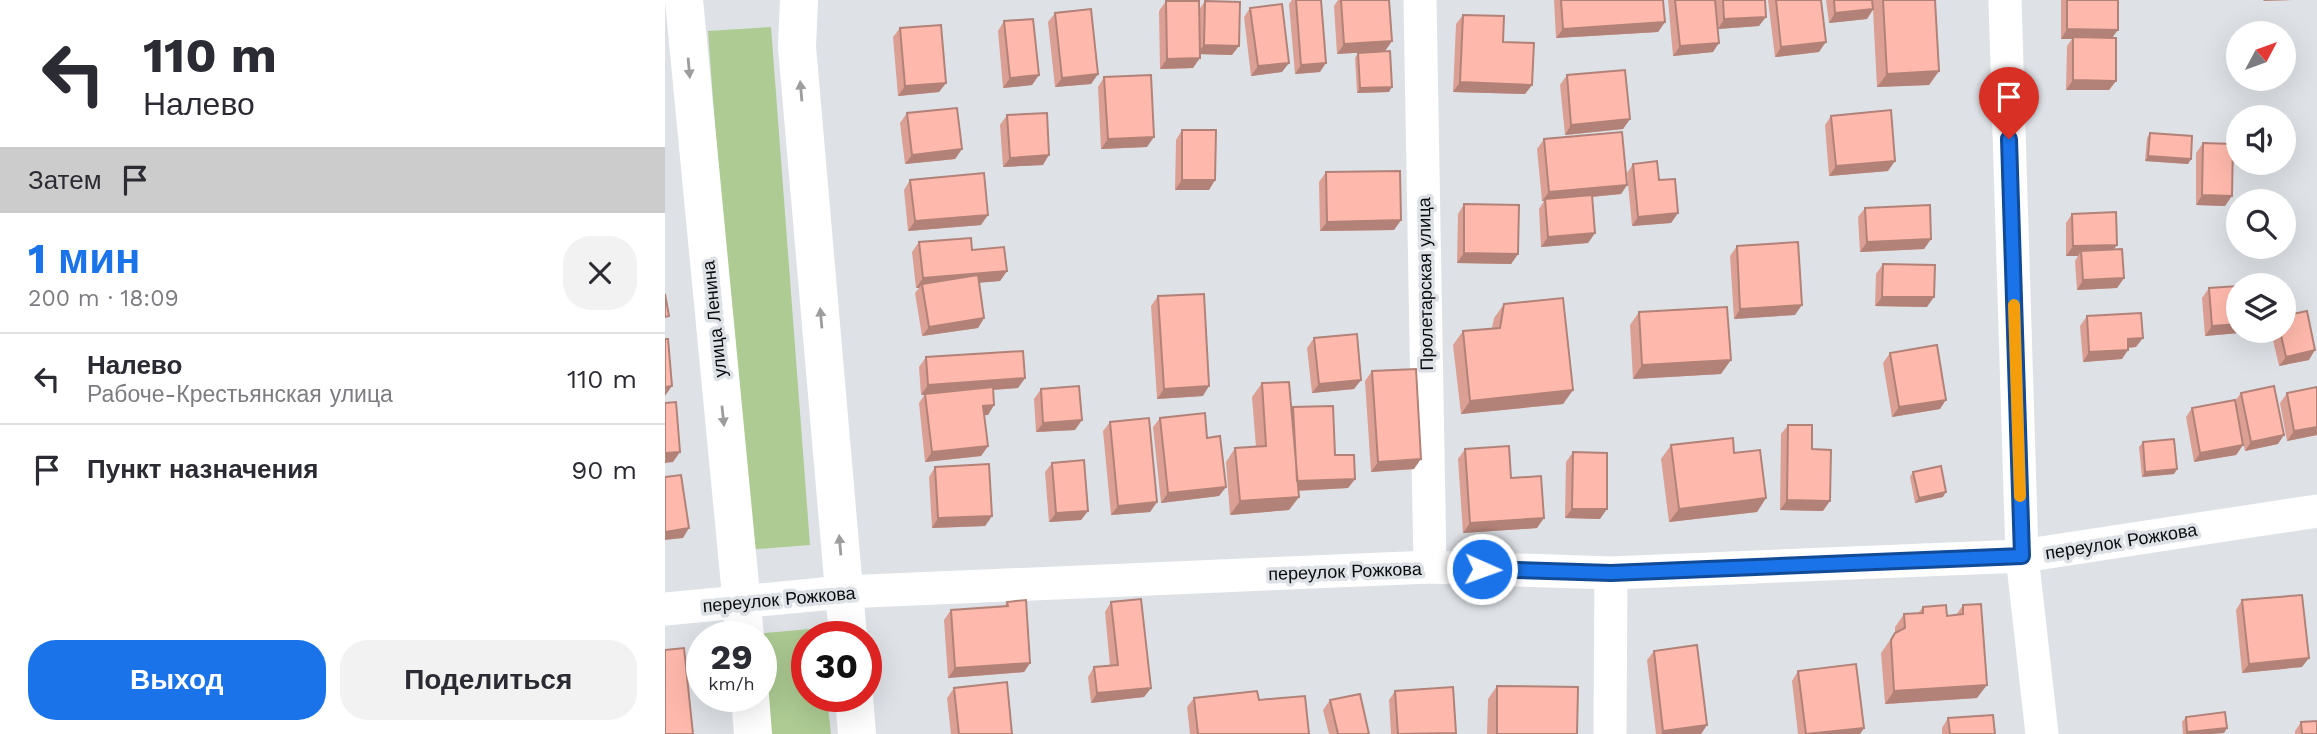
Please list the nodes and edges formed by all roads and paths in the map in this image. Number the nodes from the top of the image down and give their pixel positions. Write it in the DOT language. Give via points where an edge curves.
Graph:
graph roads {
  1 [pos="684,0"];
  2 [pos="799,0"];
  3 [pos="1420,0"];
  4 [pos="2005,0"];
  5 [pos="2317,511"];
  6 [pos="2022,556"];
  7 [pos="1430,567"];
  8 [pos="1611,573"];
  9 [pos="844,592"];
  10 [pos="665,609"];
  11 [pos="743,620"];
  12 [pos="847,621"];
  13 [pos="751,712"];
  14 [pos="855,712"];
  15 [pos="753,734"];
  16 [pos="857,734"];
  17 [pos="1610,734"];
  18 [pos="2042,734"];
  1 -- 11 [label="main road, улица Ленина, one-way"];
  9 -- 2 [label="main road, one-way" via="798,61"];
  3 -- 7 [label="street, Пролетарская улица"];
  4 -- 6 [label="street"];
  5 -- 6 [label="street, переулок Рожкова"];
  6 -- 8 [label="street, переулок Рожкова"];
  6 -- 18 [label="street"];
  7 -- 8 [label="street, переулок Рожкова"];
  7 -- 9 [label="street, переулок Рожкова"];
  8 -- 17 [label="street"];
  9 -- 11 [label="street, переулок Рожкова"];
  9 -- 12 [label="main road"];
  10 -- 11 [label="street, переулок Рожкова"];
  13 -- 15 [label="main road"];
  14 -- 16 [label="main road"];
}
